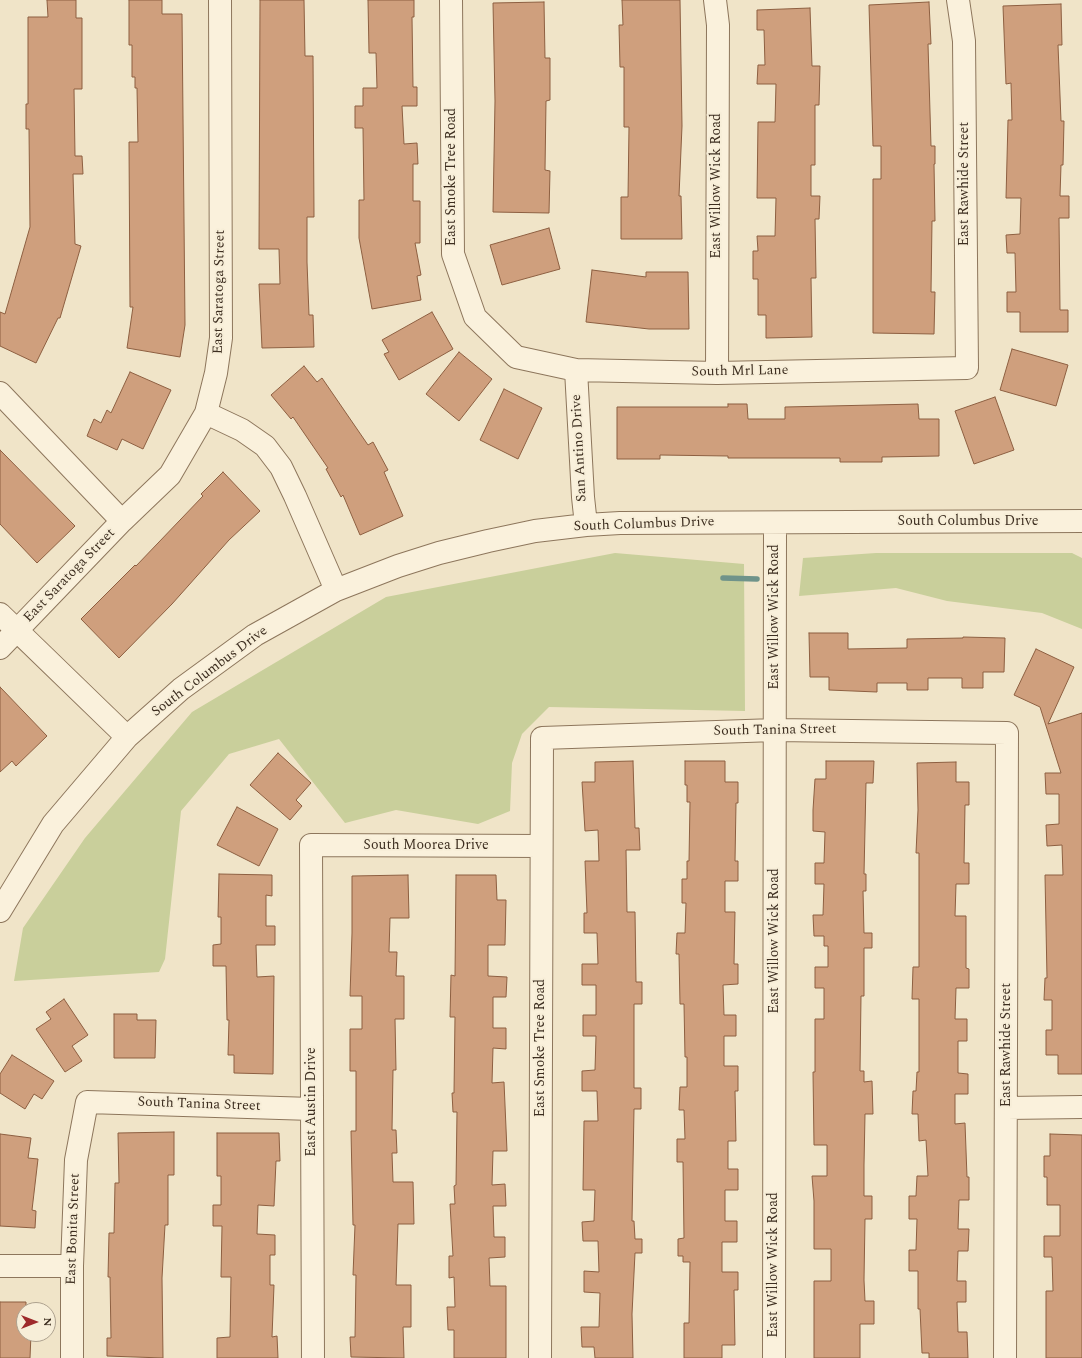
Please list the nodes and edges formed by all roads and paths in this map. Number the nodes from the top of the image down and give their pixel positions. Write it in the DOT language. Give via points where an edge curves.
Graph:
graph roads {
  1 [pos="220,0"];
  2 [pos="451,0"];
  3 [pos="715,0"];
  4 [pos="958,0"];
  5 [pos="516,357"];
  6 [pos="967,368"];
  7 [pos="576,370"];
  8 [pos="717,373"];
  9 [pos="0,393"];
  10 [pos="206,413"];
  11 [pos="122,521"];
  12 [pos="1082,521"];
  13 [pos="775,523"];
  14 [pos="586,525"];
  15 [pos="336,590"];
  16 [pos="0,614"];
  17 [pos="17,631"];
  18 [pos="0,648"];
  19 [pos="775,730"];
  20 [pos="1007,733"];
  21 [pos="126,736"];
  22 [pos="542,738"];
  23 [pos="311,845"];
  24 [pos="541,846"];
  25 [pos="0,911"];
  26 [pos="87,1102"];
  27 [pos="1082,1107"];
  28 [pos="1007,1108"];
  29 [pos="312,1109"];
  30 [pos="0,1266"];
  31 [pos="72,1266"];
  32 [pos="72,1358"];
  33 [pos="313,1358"];
  34 [pos="540,1358"];
  35 [pos="774,1358"];
  36 [pos="1005,1358"];
  1 -- 10 [label="street, East Saratoga Street" via="221,338"];
  2 -- 5 [label="street, East Smoke Tree Road" via="453,254 475,317"];
  3 -- 8 [label="street, East Willow Wick Road" via="718,25"];
  4 -- 6 [label="street, East Rawhide Street" via="964,41"];
  5 -- 7 [label="street, South Mrl Lane"];
  6 -- 8 [label="street, South Mrl Lane"];
  7 -- 8 [label="street, South Mrl Lane"];
  7 -- 14 [label="street, San Antino Drive"];
  9 -- 11 [label="street"];
  10 -- 11 [label="street, East Saratoga Street" via="170,475"];
  10 -- 15 [label="street" via="242,430 265,446 281,467"];
  11 -- 17 [label="street, East Saratoga Street"];
  12 -- 13 [label="street, South Columbus Drive"];
  13 -- 14 [label="street, South Columbus Drive"];
  13 -- 19 [label="street, East Willow Wick Road"];
  14 -- 15 [label="street, South Columbus Drive" via="535,531 439,553"];
  15 -- 21 [label="street, South Columbus Drive" via="255,635 181,689"];
  16 -- 17 [label="street"];
  17 -- 18 [label="street, East Saratoga Street"];
  17 -- 21 [label="street"];
  19 -- 20 [label="street, South Tanina Street"];
  19 -- 22 [label="street, South Tanina Street"];
  19 -- 35 [label="street, East Willow Wick Road"];
  20 -- 28 [label="street, East Rawhide Street"];
  21 -- 25 [label="street, South Columbus Drive" via="53,824"];
  22 -- 24 [label="street, East Smoke Tree Road"];
  23 -- 24 [label="street, South Moorea Drive"];
  23 -- 29 [label="street, East Austin Drive"];
  24 -- 34 [label="street, East Smoke Tree Road"];
  26 -- 29 [label="street, South Tanina Street"];
  26 -- 31 [label="street, East Bonita Street" via="76,1160"];
  27 -- 28 [label="street"];
  28 -- 36 [label="street, East Rawhide Street"];
  29 -- 33 [label="street, East Austin Drive"];
  30 -- 31 [label="street"];
  31 -- 32 [label="street, East Bonita Street"];
}
